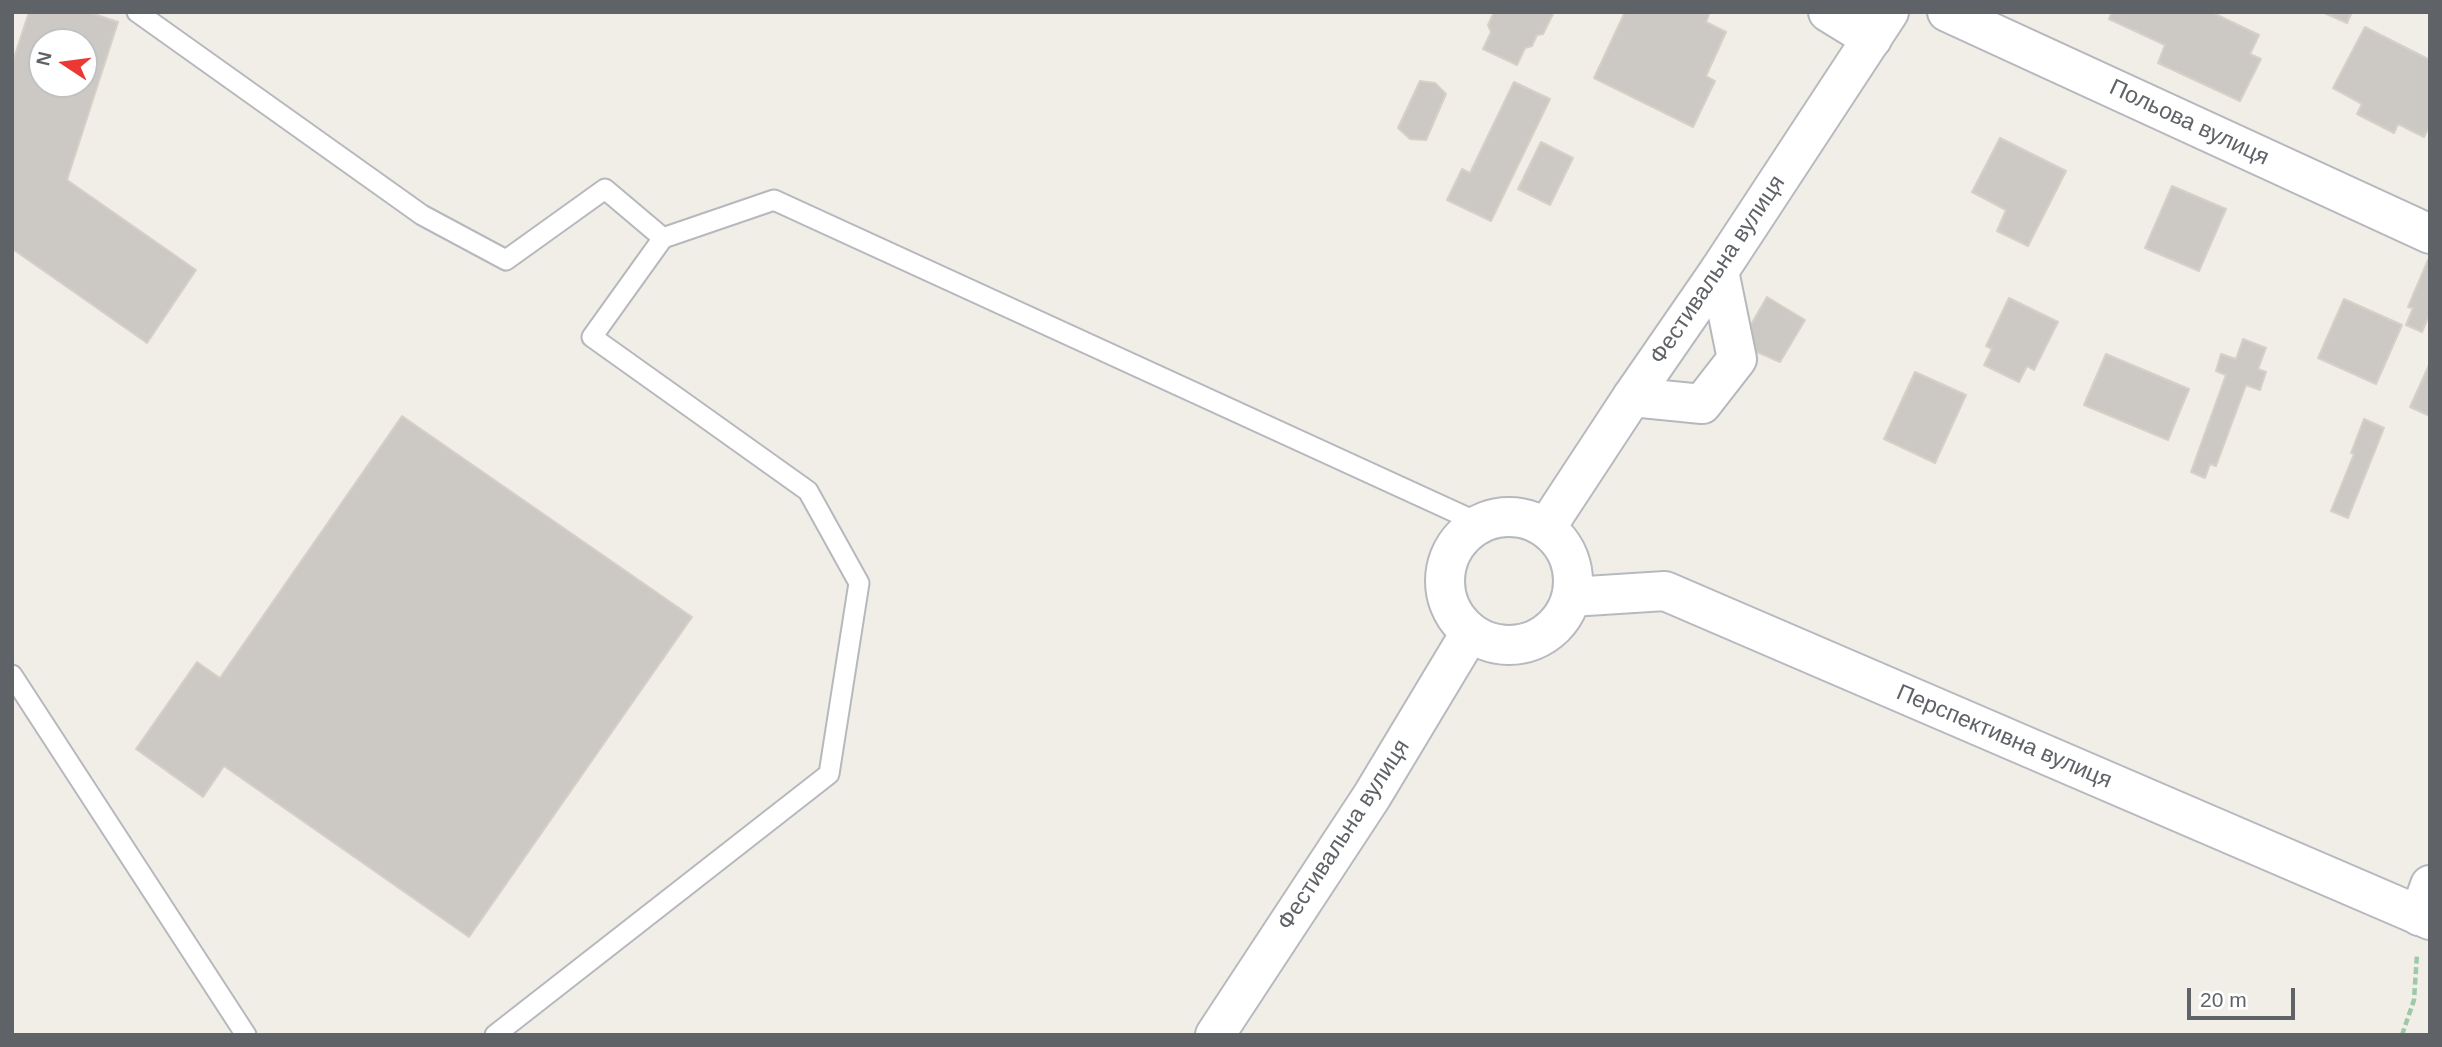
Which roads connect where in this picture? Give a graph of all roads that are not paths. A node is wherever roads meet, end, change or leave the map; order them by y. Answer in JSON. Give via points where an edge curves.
{"nodes":[{"id":1,"x":137,"y":12,"type":"edge"},
{"id":2,"x":1828,"y":12,"type":"edge"},
{"id":3,"x":1947,"y":12,"type":"edge"},
{"id":4,"x":1881,"y":25,"type":"edge"},
{"id":5,"x":2430,"y":234,"type":"edge"},
{"id":6,"x":663,"y":238,"type":"junction"},
{"id":7,"x":1719,"y":271,"type":"junction"},
{"id":8,"x":1632,"y":397,"type":"junction"},
{"id":9,"x":1479,"y":523,"type":"junction"},
{"id":10,"x":1546,"y":528,"type":"junction"},
{"id":11,"x":1571,"y":597,"type":"junction"},
{"id":12,"x":1471,"y":634,"type":"junction"},
{"id":13,"x":12,"y":675,"type":"edge"},
{"id":14,"x":2426,"y":907,"type":"edge"},
{"id":15,"x":246,"y":1035,"type":"edge"},
{"id":16,"x":495,"y":1035,"type":"edge"},
{"id":17,"x":1215,"y":1035,"type":"edge"}],
"edges":[{"from":1,"to":6,"type":"lane","via":[[422,215],[506,260],[605,189]]},
{"from":2,"to":4,"type":"street"},
{"from":3,"to":5,"type":"street","name":"Польова вулиця"},
{"from":4,"to":7,"type":"street","name":"Фестивальна вулиця"},
{"from":6,"to":9,"type":"lane","via":[[774,200]]},
{"from":6,"to":16,"type":"lane","via":[[592,337],[808,491],[859,583],[829,774]]},
{"from":7,"to":8,"type":"street","name":"Фестивальна вулиця"},
{"from":7,"to":8,"type":"street","via":[[1738,359],[1702,404]]},
{"from":8,"to":10,"type":"street","name":"Фестивальна вулиця"},
{"from":9,"to":10,"type":"street","via":[[1513,517]]},
{"from":9,"to":12,"type":"street","via":[[1461,536],[1449,555],[1444,576],[1446,598],[1455,618]]},
{"from":10,"to":11,"type":"street","via":[[1566,551],[1573,582]]},
{"from":11,"to":12,"type":"street","via":[[1564,614],[1539,639],[1504,646]]},
{"from":11,"to":14,"type":"street","name":"Перспективна вулиця","via":[[1665,591]]},
{"from":12,"to":17,"type":"street","name":"Фестивальна вулиця","via":[[1372,796]]},
{"from":13,"to":15,"type":"lane"}]}
